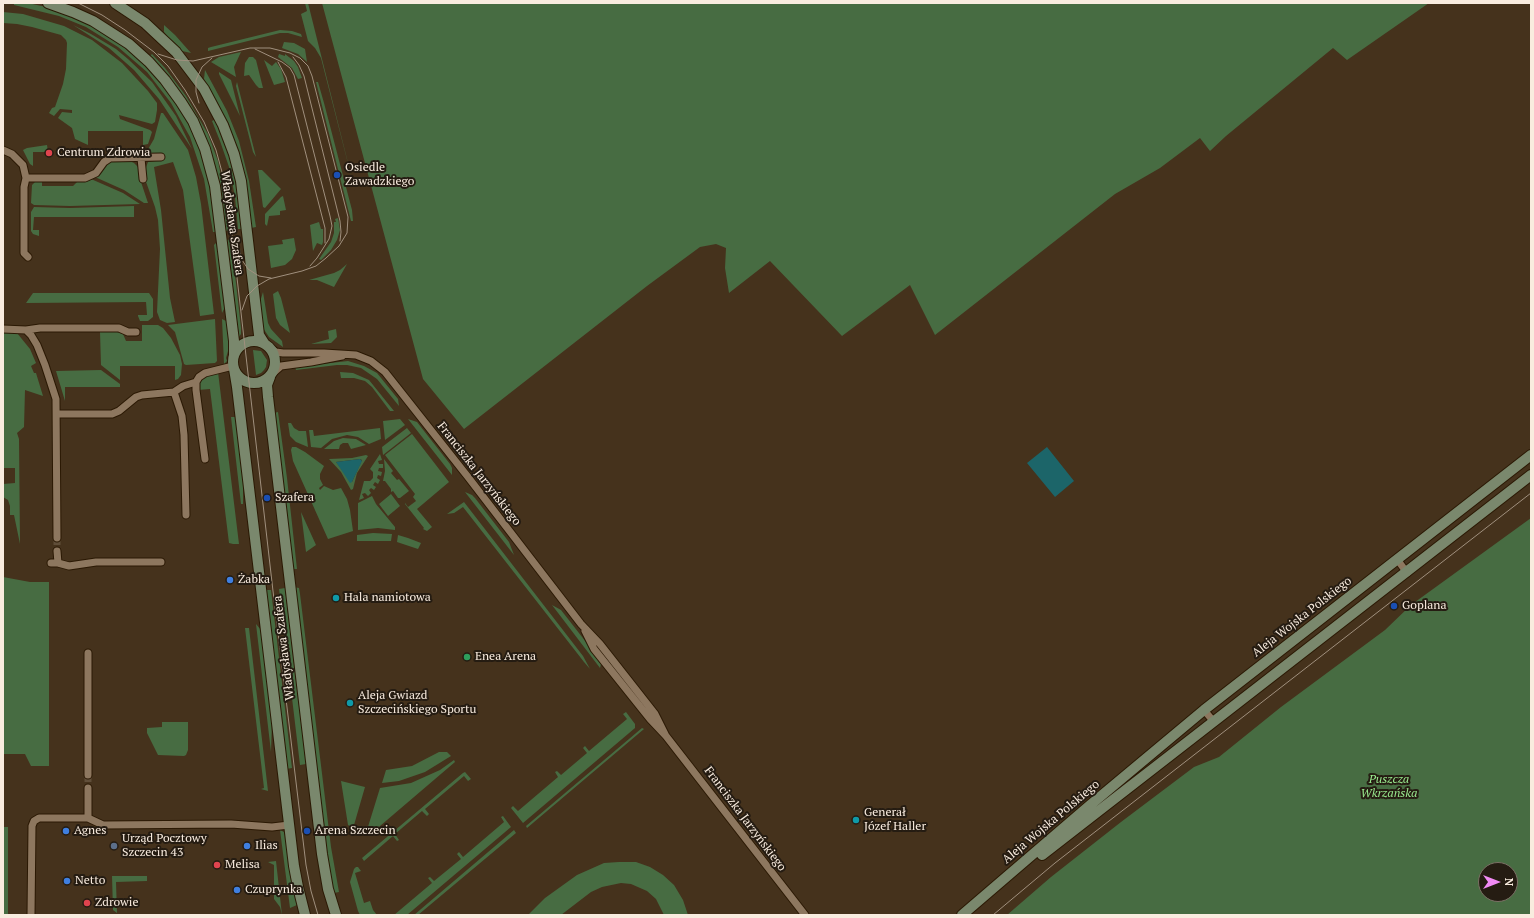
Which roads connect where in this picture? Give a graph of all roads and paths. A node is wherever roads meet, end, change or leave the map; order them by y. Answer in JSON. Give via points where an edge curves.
{"nodes":[{"id":1,"x":48,"y":3,"type":"edge"},
{"id":2,"x":115,"y":3,"type":"edge"},
{"id":3,"x":3,"y":150,"type":"edge"},
{"id":4,"x":141,"y":158,"type":"junction"},
{"id":5,"x":161,"y":158,"type":"dead end"},
{"id":6,"x":26,"y":178,"type":"junction"},
{"id":7,"x":143,"y":179,"type":"dead end"},
{"id":8,"x":28,"y":257,"type":"dead end"},
{"id":9,"x":3,"y":329,"type":"edge"},
{"id":10,"x":26,"y":330,"type":"junction"},
{"id":11,"x":136,"y":332,"type":"dead end"},
{"id":12,"x":267,"y":345,"type":"junction"},
{"id":13,"x":348,"y":354,"type":"junction"},
{"id":14,"x":234,"y":364,"type":"junction"},
{"id":15,"x":271,"y":375,"type":"junction"},
{"id":16,"x":196,"y":382,"type":"junction"},
{"id":17,"x":174,"y":392,"type":"junction"},
{"id":18,"x":57,"y":414,"type":"junction"},
{"id":19,"x":1531,"y":455,"type":"edge"},
{"id":20,"x":205,"y":459,"type":"dead end"},
{"id":21,"x":1531,"y":476,"type":"edge"},
{"id":22,"x":186,"y":515,"type":"dead end"},
{"id":23,"x":57,"y":538,"type":"tunnel mouth"},
{"id":24,"x":57,"y":551,"type":"tunnel mouth"},
{"id":25,"x":1397,"y":559,"type":"junction"},
{"id":26,"x":161,"y":562,"type":"dead end"},
{"id":27,"x":1407,"y":572,"type":"junction"},
{"id":28,"x":88,"y":653,"type":"dead end"},
{"id":29,"x":1204,"y":710,"type":"junction"},
{"id":30,"x":1214,"y":722,"type":"junction"},
{"id":31,"x":1157,"y":749,"type":"junction"},
{"id":32,"x":1165,"y":759,"type":"junction"},
{"id":33,"x":88,"y":776,"type":"tunnel mouth"},
{"id":34,"x":88,"y":788,"type":"tunnel mouth"},
{"id":35,"x":88,"y":818,"type":"junction"},
{"id":36,"x":289,"y":825,"type":"junction"},
{"id":37,"x":31,"y":915,"type":"edge"},
{"id":38,"x":305,"y":915,"type":"edge"},
{"id":39,"x":336,"y":915,"type":"edge"},
{"id":40,"x":805,"y":915,"type":"edge"},
{"id":41,"x":962,"y":915,"type":"edge"},
{"id":42,"x":972,"y":915,"type":"edge"}],
"edges":[{"from":1,"to":14,"type":"main road","name":"Władysława Szafera","via":[[93,21],[134,49],[166,80],[193,121],[205,149],[215,186],[233,335]]},
{"from":2,"to":12,"type":"main road","name":"Władysława Szafera","via":[[145,23],[176,52],[204,88],[223,125],[234,154],[240,181],[259,335]]},
{"from":3,"to":6,"type":"street","via":[[12,154],[23,165]]},
{"from":4,"to":5,"type":"street"},
{"from":4,"to":6,"type":"street","via":[[107,159],[96,173],[85,178]]},
{"from":4,"to":7,"type":"street"},
{"from":6,"to":8,"type":"street","via":[[24,253]]},
{"from":9,"to":10,"type":"street"},
{"from":10,"to":11,"type":"street","via":[[119,328]]},
{"from":10,"to":18,"type":"street","via":[[37,345],[46,365],[56,399]]},
{"from":12,"to":13,"type":"street","name":"Franciszka Jarzyńskiego","via":[[281,353]]},
{"from":12,"to":14,"type":"main road","via":[[255,341],[245,343],[237,349]]},
{"from":12,"to":15,"type":"main road","via":[[276,358],[276,366]]},
{"from":13,"to":15,"type":"street","name":"Franciszka Jarzyńskiego","via":[[281,366]]},
{"from":13,"to":40,"type":"street","name":"Franciszka Jarzyńskiego","via":[[371,361],[392,379],[580,624],[594,649],[666,736]]},
{"from":14,"to":15,"type":"main road","via":[[239,378],[249,383],[261,383]]},
{"from":14,"to":16,"type":"street","via":[[205,373]]},
{"from":14,"to":36,"type":"main road","name":"Władysława Szafera"},
{"from":15,"to":39,"type":"main road","name":"Władysława Szafera","via":[[267,384],[268,397],[322,854]]},
{"from":16,"to":17,"type":"street"},
{"from":16,"to":20,"type":"street"},
{"from":17,"to":18,"type":"street","via":[[142,394],[112,414]]},
{"from":17,"to":22,"type":"street","via":[[182,416],[184,435]]},
{"from":18,"to":23,"type":"street"},
{"from":19,"to":25,"type":"main road","name":"Aleja Wojska Polskiego"},
{"from":21,"to":27,"type":"main road","name":"Aleja Wojska Polskiego"},
{"from":24,"to":26,"type":"street","via":[[54,563],[69,566],[96,562]]},
{"from":25,"to":27,"type":"street"},
{"from":25,"to":29,"type":"main road","name":"Aleja Wojska Polskiego"},
{"from":27,"to":30,"type":"main road","name":"Aleja Wojska Polskiego"},
{"from":28,"to":33,"type":"street"},
{"from":29,"to":30,"type":"street"},
{"from":29,"to":31,"type":"main road","name":"Aleja Wojska Polskiego"},
{"from":30,"to":32,"type":"main road","name":"Aleja Wojska Polskiego"},
{"from":31,"to":32,"type":"street"},
{"from":31,"to":41,"type":"main road","name":"Aleja Wojska Polskiego"},
{"from":32,"to":42,"type":"main road","name":"Aleja Wojska Polskiego","via":[[1051,848]]},
{"from":34,"to":35,"type":"street"},
{"from":35,"to":36,"type":"street","via":[[103,825]]},
{"from":35,"to":37,"type":"street","via":[[43,817],[34,821]]},
{"from":36,"to":38,"type":"main road","name":"Władysława Szafera","via":[[295,876]]}]}
